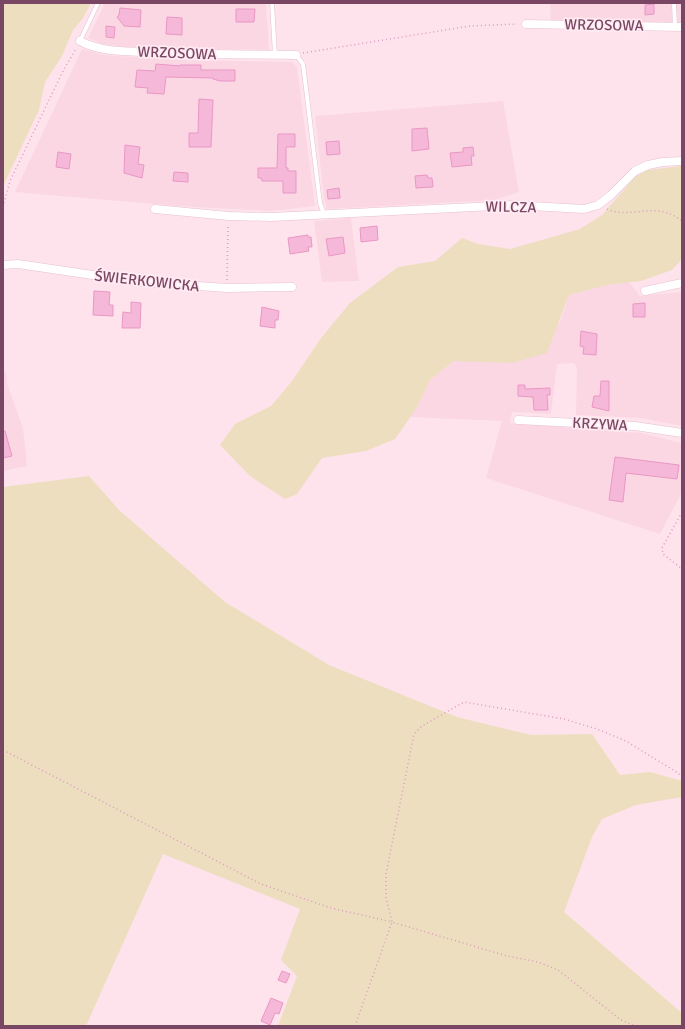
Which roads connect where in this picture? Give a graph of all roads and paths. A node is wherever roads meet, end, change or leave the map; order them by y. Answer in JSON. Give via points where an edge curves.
{"nodes":[{"id":1,"x":98,"y":3,"type":"edge"},
{"id":2,"x":272,"y":3,"type":"edge"},
{"id":3,"x":674,"y":3,"type":"edge"},
{"id":4,"x":526,"y":24,"type":"joint"},
{"id":5,"x":679,"y":27,"type":"edge"},
{"id":6,"x":80,"y":42,"type":"junction"},
{"id":7,"x":275,"y":54,"type":"junction"},
{"id":8,"x":296,"y":55,"type":"junction"},
{"id":9,"x":682,"y":161,"type":"edge"},
{"id":10,"x":598,"y":205,"type":"junction"},
{"id":11,"x":3,"y":207,"type":"edge"},
{"id":12,"x":155,"y":209,"type":"dead end"},
{"id":13,"x":324,"y":214,"type":"junction"},
{"id":14,"x":228,"y":216,"type":"junction"},
{"id":15,"x":682,"y":221,"type":"edge"},
{"id":16,"x":3,"y":265,"type":"edge"},
{"id":17,"x":682,"y":283,"type":"edge"},
{"id":18,"x":292,"y":287,"type":"dead end"},
{"id":19,"x":227,"y":288,"type":"junction"},
{"id":20,"x":645,"y":290,"type":"dead end"},
{"id":21,"x":518,"y":420,"type":"dead end"},
{"id":22,"x":682,"y":433,"type":"edge"},
{"id":23,"x":682,"y":512,"type":"edge"},
{"id":24,"x":682,"y":569,"type":"edge"},
{"id":25,"x":3,"y":750,"type":"edge"},
{"id":26,"x":682,"y":777,"type":"edge"},
{"id":27,"x":392,"y":922,"type":"junction"},
{"id":28,"x":355,"y":1026,"type":"edge"},
{"id":29,"x":635,"y":1026,"type":"edge"}],
"edges":[{"from":1,"to":6,"type":"lane"},
{"from":2,"to":7,"type":"lane"},
{"from":3,"to":5,"type":"lane"},
{"from":4,"to":5,"type":"street","name":"WRZOSOWA"},
{"from":4,"to":8,"type":"path","via":[[470,26]]},
{"from":6,"to":7,"type":"street","name":"WRZOSOWA","via":[[100,49],[130,51]]},
{"from":6,"to":11,"type":"path","via":[[64,69],[10,181]]},
{"from":7,"to":8,"type":"street","name":"WRZOSOWA"},
{"from":8,"to":13,"type":"lane","via":[[303,64],[320,203]]},
{"from":9,"to":10,"type":"street","name":"WILCZA","via":[[648,165],[635,171]]},
{"from":10,"to":13,"type":"street","name":"WILCZA","via":[[584,209],[513,205]]},
{"from":10,"to":15,"type":"path","via":[[612,212],[660,212]]},
{"from":12,"to":14,"type":"street","name":"WILCZA"},
{"from":13,"to":14,"type":"street","name":"WILCZA"},
{"from":14,"to":19,"type":"path"},
{"from":16,"to":19,"type":"street","name":"ŚWIERKOWICKA","via":[[39,267],[140,282]]},
{"from":17,"to":20,"type":"street"},
{"from":18,"to":19,"type":"street","name":"ŚWIERKOWICKA"},
{"from":21,"to":22,"type":"street","name":"KRZYWA","via":[[635,426]]},
{"from":23,"to":24,"type":"path","via":[[662,548],[663,554]]},
{"from":25,"to":27,"type":"path","via":[[261,884],[331,908]]},
{"from":26,"to":27,"type":"path","via":[[626,741],[597,729],[564,719],[464,702],[422,726],[414,734],[386,874],[386,897]]},
{"from":27,"to":28,"type":"path"},
{"from":27,"to":29,"type":"path","via":[[558,970],[621,1020]]}]}
